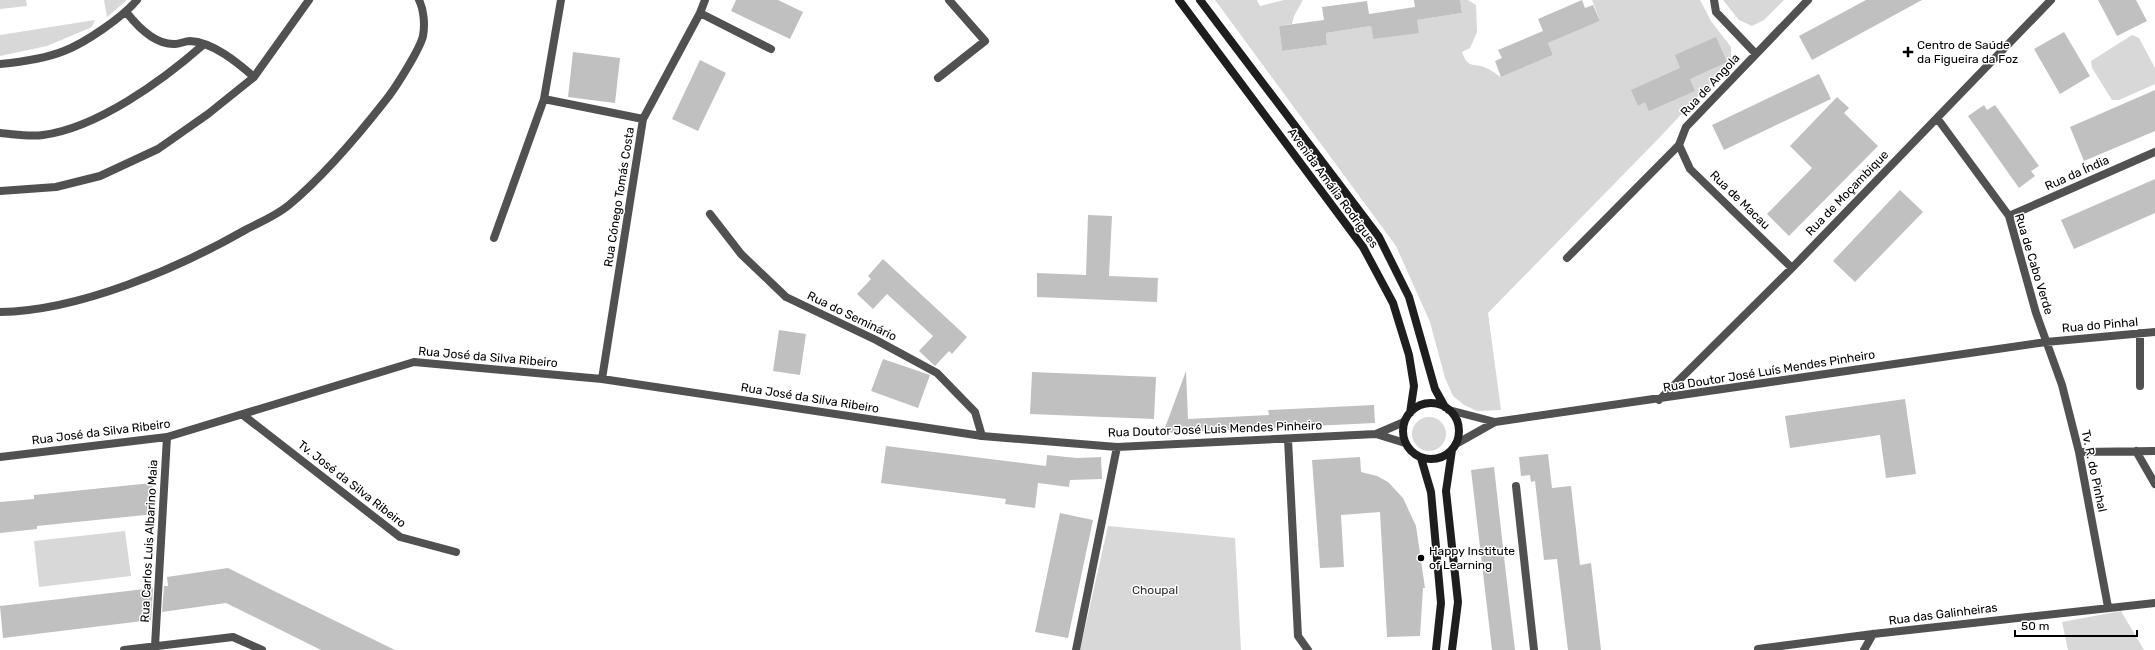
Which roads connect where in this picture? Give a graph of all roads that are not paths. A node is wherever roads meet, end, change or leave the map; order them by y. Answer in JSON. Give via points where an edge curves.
{"nodes":[{"id":1,"x":137,"y":0,"type":"edge"},
{"id":2,"x":309,"y":0,"type":"edge"},
{"id":3,"x":419,"y":0,"type":"edge"},
{"id":4,"x":561,"y":0,"type":"edge"},
{"id":5,"x":705,"y":0,"type":"edge"},
{"id":6,"x":949,"y":0,"type":"edge"},
{"id":7,"x":1179,"y":0,"type":"edge"},
{"id":8,"x":1200,"y":0,"type":"edge"},
{"id":9,"x":1714,"y":0,"type":"edge"},
{"id":10,"x":1808,"y":0,"type":"edge"},
{"id":11,"x":2051,"y":0,"type":"edge"},
{"id":12,"x":127,"y":13,"type":"junction"},
{"id":13,"x":700,"y":13,"type":"junction"},
{"id":14,"x":203,"y":45,"type":"junction"},
{"id":15,"x":771,"y":49,"type":"dead end"},
{"id":16,"x":1756,"y":54,"type":"junction"},
{"id":17,"x":0,"y":64,"type":"edge"},
{"id":18,"x":254,"y":77,"type":"junction"},
{"id":19,"x":938,"y":78,"type":"dead end"},
{"id":20,"x":544,"y":99,"type":"junction"},
{"id":21,"x":1937,"y":118,"type":"junction"},
{"id":22,"x":643,"y":119,"type":"junction"},
{"id":23,"x":0,"y":133,"type":"edge"},
{"id":24,"x":1678,"y":145,"type":"junction"},
{"id":25,"x":2155,"y":152,"type":"edge"},
{"id":26,"x":0,"y":191,"type":"edge"},
{"id":27,"x":710,"y":214,"type":"dead end"},
{"id":28,"x":2009,"y":216,"type":"junction"},
{"id":29,"x":494,"y":238,"type":"dead end"},
{"id":30,"x":1567,"y":258,"type":"dead end"},
{"id":31,"x":1792,"y":268,"type":"junction"},
{"id":32,"x":0,"y":312,"type":"edge"},
{"id":33,"x":2155,"y":332,"type":"edge"},
{"id":34,"x":2140,"y":333,"type":"junction"},
{"id":35,"x":2046,"y":342,"type":"junction"},
{"id":36,"x":602,"y":379,"type":"junction"},
{"id":37,"x":2140,"y":386,"type":"dead end"},
{"id":38,"x":1659,"y":400,"type":"junction"},
{"id":39,"x":1444,"y":407,"type":"junction"},
{"id":40,"x":1410,"y":413,"type":"junction"},
{"id":41,"x":242,"y":415,"type":"junction"},
{"id":42,"x":1404,"y":422,"type":"junction"},
{"id":43,"x":1495,"y":422,"type":"junction"},
{"id":44,"x":1376,"y":434,"type":"junction"},
{"id":45,"x":982,"y":436,"type":"junction"},
{"id":46,"x":167,"y":437,"type":"junction"},
{"id":47,"x":1288,"y":439,"type":"junction"},
{"id":48,"x":1405,"y":443,"type":"junction"},
{"id":49,"x":1118,"y":447,"type":"junction"},
{"id":50,"x":1454,"y":447,"type":"junction"},
{"id":51,"x":2155,"y":451,"type":"edge"},
{"id":52,"x":2079,"y":452,"type":"junction"},
{"id":53,"x":2136,"y":452,"type":"junction"},
{"id":54,"x":0,"y":457,"type":"edge"},
{"id":55,"x":1421,"y":458,"type":"junction"},
{"id":56,"x":2155,"y":484,"type":"edge"},
{"id":57,"x":1516,"y":486,"type":"dead end"},
{"id":58,"x":456,"y":552,"type":"dead end"},
{"id":59,"x":2155,"y":603,"type":"edge"},
{"id":60,"x":2108,"y":607,"type":"junction"},
{"id":61,"x":1873,"y":634,"type":"junction"},
{"id":62,"x":154,"y":646,"type":"junction"},
{"id":63,"x":1758,"y":649,"type":"edge"},
{"id":64,"x":124,"y":650,"type":"edge"},
{"id":65,"x":262,"y":650,"type":"edge"},
{"id":66,"x":1076,"y":650,"type":"edge"},
{"id":67,"x":1308,"y":650,"type":"edge"},
{"id":68,"x":1436,"y":650,"type":"edge"},
{"id":69,"x":1452,"y":650,"type":"edge"},
{"id":70,"x":1534,"y":650,"type":"edge"},
{"id":71,"x":1864,"y":650,"type":"edge"}],
"edges":[{"from":1,"to":12,"type":"street"},
{"from":2,"to":18,"type":"street"},
{"from":3,"to":32,"type":"street","via":[[423,8],[423,36],[396,87],[327,170],[288,206],[208,251],[104,294],[24,312]]},
{"from":4,"to":20,"type":"street"},
{"from":5,"to":13,"type":"street"},
{"from":6,"to":19,"type":"street","via":[[985,41]]},
{"from":7,"to":40,"type":"main road","name":"Avenida Amália Rodrigues","via":[[1363,247],[1393,303],[1409,355],[1414,386]]},
{"from":8,"to":39,"type":"main road","name":"Avenida Amália Rodrigues","via":[[1379,237],[1409,297],[1435,389]]},
{"from":9,"to":16,"type":"street","via":[[1716,12]]},
{"from":10,"to":16,"type":"street","name":"Rua de Angola"},
{"from":11,"to":21,"type":"street","name":"Rua de Moçambique"},
{"from":12,"to":14,"type":"street","via":[[150,36],[164,43],[190,41]]},
{"from":12,"to":17,"type":"street","via":[[64,51],[24,62]]},
{"from":13,"to":15,"type":"street"},
{"from":13,"to":22,"type":"street"},
{"from":14,"to":18,"type":"street","via":[[234,59]]},
{"from":14,"to":23,"type":"street","via":[[170,74],[69,130],[41,136]]},
{"from":16,"to":24,"type":"street","name":"Rua de Angola","via":[[1686,127]]},
{"from":18,"to":26,"type":"street","via":[[158,149],[100,176],[56,187]]},
{"from":20,"to":22,"type":"street","name":"Rua Cónego Tomás Costa"},
{"from":20,"to":29,"type":"street"},
{"from":21,"to":28,"type":"street","name":"Rua de Cabo Verde"},
{"from":21,"to":31,"type":"street","name":"Rua de Moçambique"},
{"from":22,"to":36,"type":"street","name":"Rua Cónego Tomás Costa"},
{"from":24,"to":30,"type":"street","name":"Rua de Angola"},
{"from":24,"to":31,"type":"street","name":"Rua de Macau","via":[[1690,169]]},
{"from":25,"to":28,"type":"street","name":"Rua da Índia"},
{"from":27,"to":45,"type":"street","name":"Rua do Seminário","via":[[741,254],[786,297],[876,340],[937,373],[975,412]]},
{"from":28,"to":35,"type":"street","name":"Rua de Cabo Verde"},
{"from":31,"to":38,"type":"street","name":"Rua de Moçambique"},
{"from":33,"to":34,"type":"street","name":"Rua do Pinhal"},
{"from":34,"to":35,"type":"street","name":"Rua do Pinhal"},
{"from":34,"to":37,"type":"street"},
{"from":35,"to":38,"type":"street","name":"Rua Doutor José Luís Mendes Pinheiro"},
{"from":35,"to":52,"type":"street","name":"Tv. R. do Pinhal","via":[[2062,385]]},
{"from":36,"to":41,"type":"street","name":"Rua José da Silva Ribeiro","via":[[414,362]]},
{"from":36,"to":45,"type":"street","name":"Rua José da Silva Ribeiro"},
{"from":38,"to":43,"type":"street","name":"Rua Doutor José Luís Mendes Pinheiro"},
{"from":39,"to":40,"type":"main road","via":[[1423,404]]},
{"from":39,"to":43,"type":"street","name":"Rua Doutor José Luís Mendes Pinheiro"},
{"from":39,"to":50,"type":"main road","via":[[1458,426]]},
{"from":40,"to":42,"type":"main road"},
{"from":41,"to":46,"type":"street","name":"Rua José da Silva Ribeiro"},
{"from":41,"to":58,"type":"street","name":"Tv. José da Silva Ribeiro","via":[[400,538]]},
{"from":42,"to":44,"type":"street","name":"Rua Doutor José Luis Mendes Pinheiro"},
{"from":42,"to":48,"type":"main road"},
{"from":43,"to":50,"type":"street","name":"Rua Doutor José Luís Mendes Pinheiro"},
{"from":44,"to":47,"type":"street","name":"Rua Doutor José Luis Mendes Pinheiro"},
{"from":44,"to":48,"type":"street","name":"Rua Doutor José Luis Mendes Pinheiro"},
{"from":45,"to":49,"type":"street","name":"Rua Doutor José Luis Mendes Pinheiro"},
{"from":46,"to":54,"type":"street","name":"Rua José da Silva Ribeiro"},
{"from":46,"to":62,"type":"street","name":"Rua Carlos Luis Albarino Maia"},
{"from":47,"to":49,"type":"street","name":"Rua Doutor José Luis Mendes Pinheiro"},
{"from":47,"to":67,"type":"street","via":[[1298,636]]},
{"from":48,"to":55,"type":"main road"},
{"from":49,"to":66,"type":"street"},
{"from":50,"to":55,"type":"main road","via":[[1438,458]]},
{"from":50,"to":69,"type":"main road","via":[[1446,491],[1458,602]]},
{"from":51,"to":53,"type":"street"},
{"from":52,"to":53,"type":"street"},
{"from":52,"to":60,"type":"street","name":"Tv. R. do Pinhal"},
{"from":53,"to":56,"type":"street"},
{"from":55,"to":68,"type":"main road","via":[[1431,492],[1441,603]]},
{"from":57,"to":70,"type":"street"},
{"from":59,"to":60,"type":"street","name":"Rua das Galinheiras"},
{"from":60,"to":61,"type":"street","name":"Rua das Galinheiras"},
{"from":61,"to":63,"type":"street","name":"Rua das Galinheiras"},
{"from":61,"to":71,"type":"street"},
{"from":62,"to":64,"type":"street"},
{"from":62,"to":65,"type":"street","via":[[233,637]]}]}
